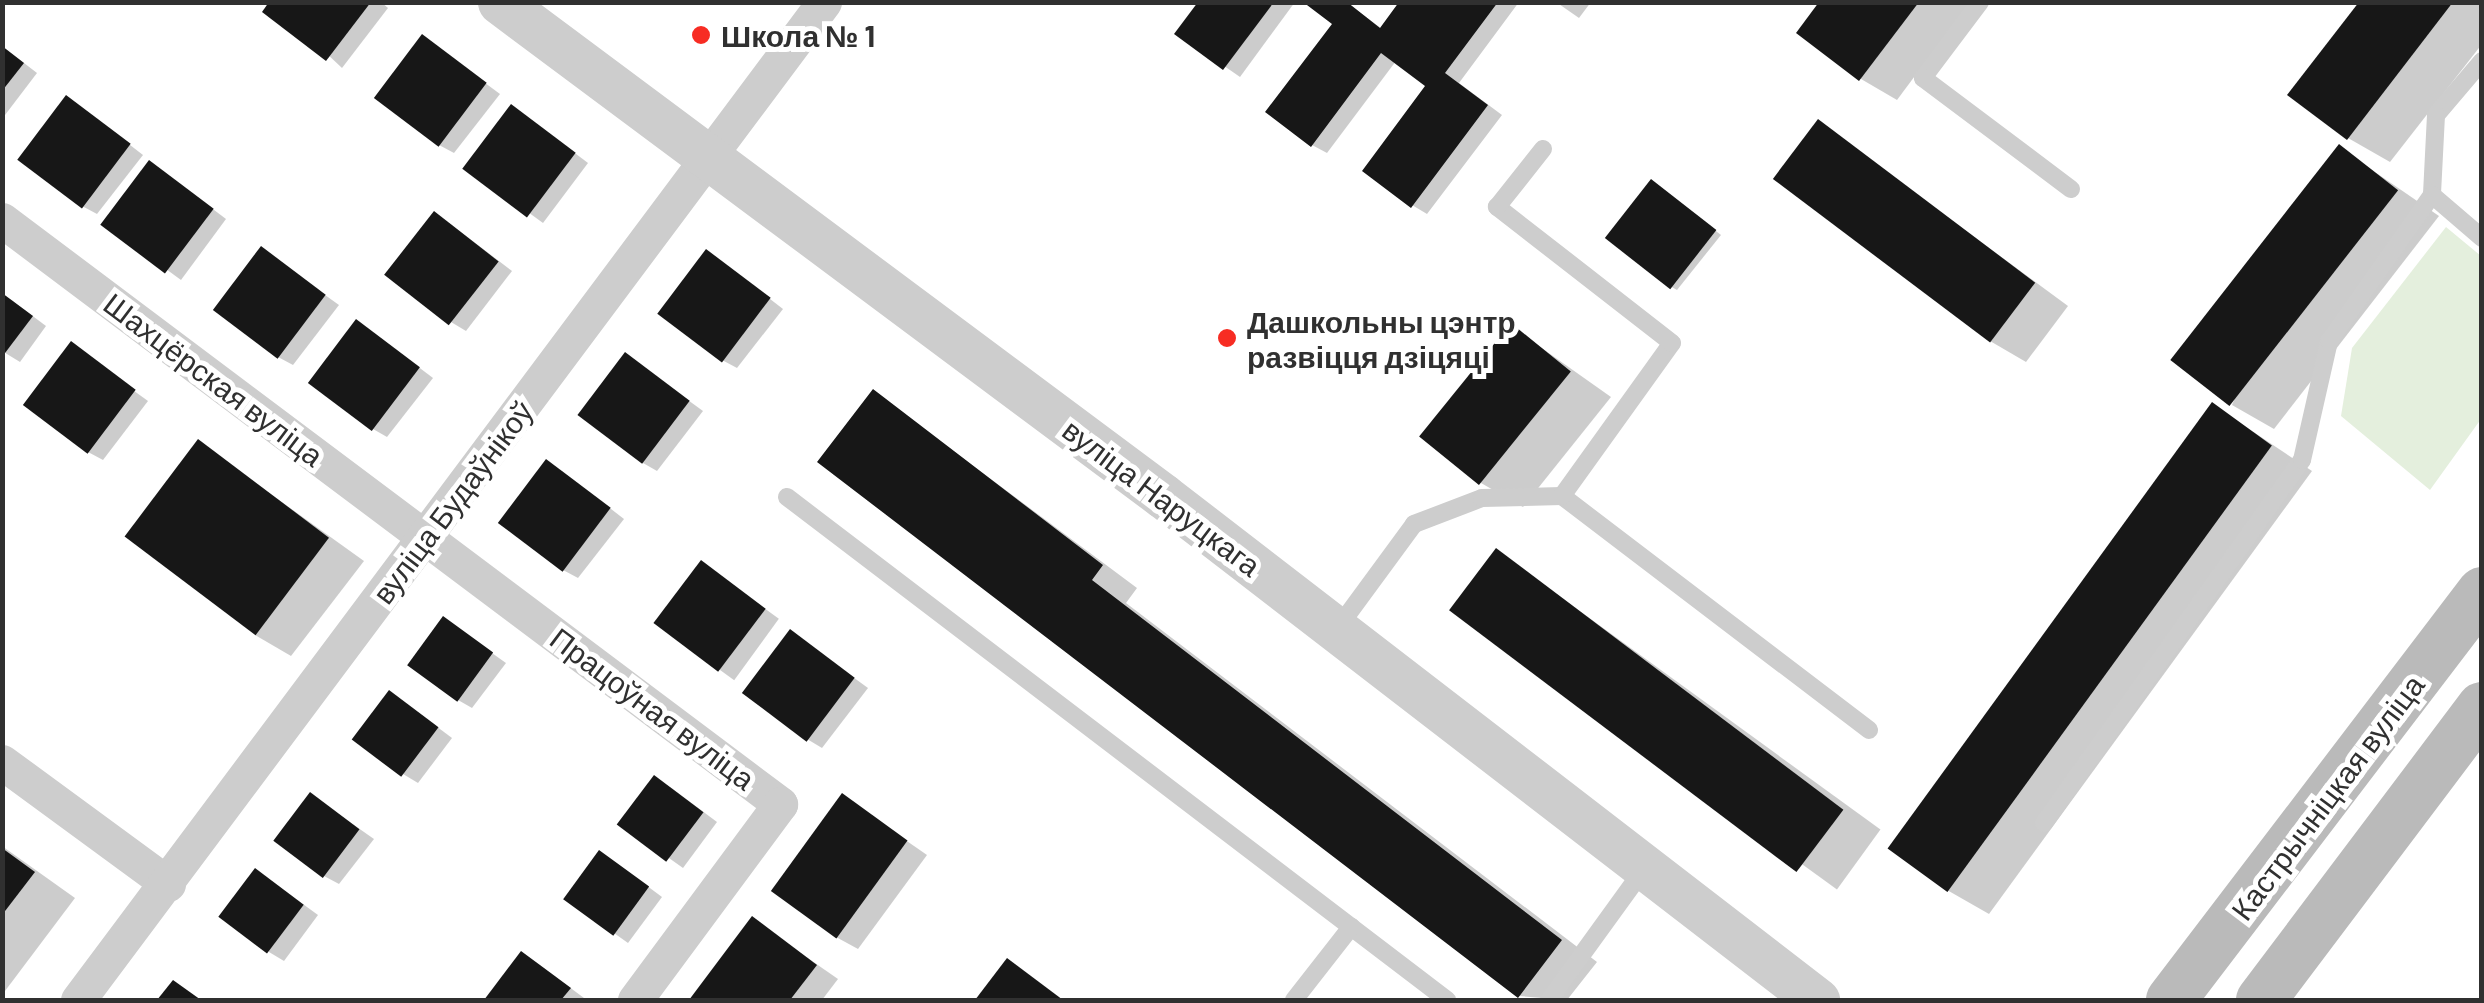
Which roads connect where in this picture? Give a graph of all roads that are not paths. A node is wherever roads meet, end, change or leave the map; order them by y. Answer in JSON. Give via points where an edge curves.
{"nodes":[{"id":1,"x":500,"y":2,"type":"edge"},
{"id":2,"x":824,"y":2,"type":"edge"},
{"id":3,"x":1980,"y":2,"type":"edge"},
{"id":4,"x":2482,"y":61,"type":"edge"},
{"id":5,"x":1544,"y":149,"type":"dead end"},
{"id":6,"x":708,"y":158,"type":"junction"},
{"id":7,"x":2071,"y":188,"type":"dead end"},
{"id":8,"x":2432,"y":195,"type":"junction"},
{"id":9,"x":2,"y":220,"type":"edge"},
{"id":10,"x":2482,"y":238,"type":"edge"},
{"id":11,"x":1562,"y":496,"type":"junction"},
{"id":12,"x":786,"y":497,"type":"dead end"},
{"id":13,"x":425,"y":538,"type":"junction"},
{"id":14,"x":2482,"y":592,"type":"edge"},
{"id":15,"x":1337,"y":630,"type":"junction"},
{"id":16,"x":2482,"y":707,"type":"edge"},
{"id":17,"x":1869,"y":730,"type":"dead end"},
{"id":18,"x":2,"y":762,"type":"edge"},
{"id":19,"x":2044,"y":823,"type":"dead end"},
{"id":20,"x":1643,"y":870,"type":"junction"},
{"id":21,"x":168,"y":884,"type":"junction"},
{"id":22,"x":1350,"y":927,"type":"junction"},
{"id":23,"x":78,"y":1000,"type":"edge"},
{"id":24,"x":635,"y":1000,"type":"edge"},
{"id":25,"x":1294,"y":1000,"type":"edge"},
{"id":26,"x":1447,"y":1000,"type":"edge"},
{"id":27,"x":1549,"y":1000,"type":"edge"},
{"id":28,"x":1817,"y":1000,"type":"edge"},
{"id":29,"x":2171,"y":1000,"type":"edge"},
{"id":30,"x":2261,"y":1000,"type":"edge"}],
"edges":[{"from":1,"to":6,"type":"street","name":"вуліца Наруцкага"},
{"from":2,"to":6,"type":"street","name":"вуліца Будаўнікоў"},
{"from":3,"to":7,"type":"lane","via":[[1923,78]]},
{"from":4,"to":8,"type":"lane","via":[[2436,115]]},
{"from":5,"to":11,"type":"lane","via":[[1497,207],[1672,343]]},
{"from":6,"to":13,"type":"street","name":"вуліца Будаўнікоў"},
{"from":6,"to":15,"type":"street","name":"вуліца Наруцкага"},
{"from":8,"to":10,"type":"lane"},
{"from":8,"to":19,"type":"lane","via":[[2329,341],[2302,460]]},
{"from":9,"to":13,"type":"street","name":"Шахцёрская вуліца"},
{"from":11,"to":15,"type":"lane","via":[[1482,498],[1414,524]]},
{"from":11,"to":17,"type":"lane"},
{"from":12,"to":22,"type":"lane"},
{"from":13,"to":21,"type":"street","name":"вуліца Будаўнікоў"},
{"from":13,"to":24,"type":"street","name":"Працоўная вуліца","via":[[780,804]]},
{"from":14,"to":29,"type":"main road","name":"Кастрычніцкая вуліца"},
{"from":15,"to":20,"type":"street","name":"вуліца Наруцкага"},
{"from":16,"to":30,"type":"main road"},
{"from":18,"to":21,"type":"street"},
{"from":20,"to":27,"type":"lane"},
{"from":20,"to":28,"type":"street","name":"вуліца Наруцкага"},
{"from":21,"to":23,"type":"street","name":"вуліца Будаўнікоў"},
{"from":22,"to":25,"type":"lane"},
{"from":22,"to":26,"type":"lane"}]}
